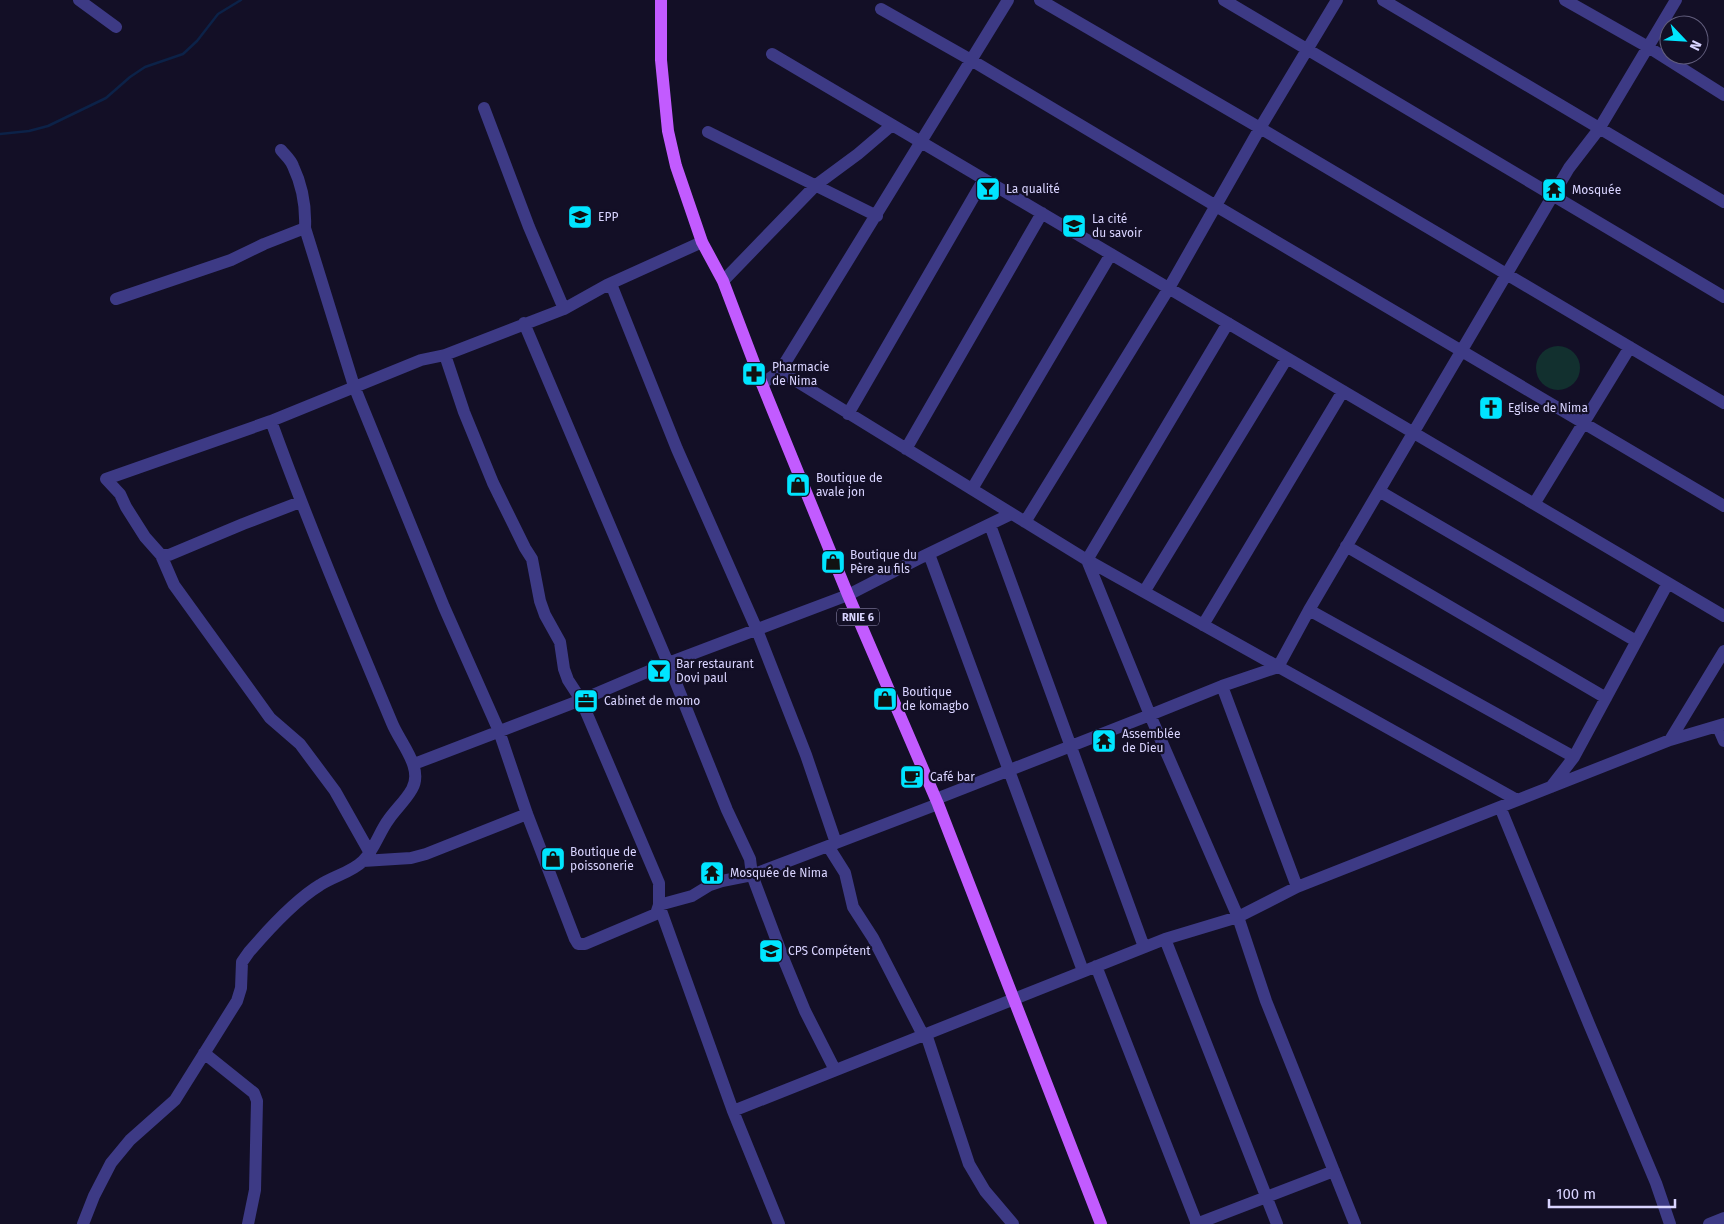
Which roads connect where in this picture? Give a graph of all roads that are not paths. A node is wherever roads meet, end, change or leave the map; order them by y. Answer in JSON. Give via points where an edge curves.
{"nodes":[{"id":1,"x":78,"y":0,"type":"edge"},
{"id":2,"x":661,"y":0,"type":"edge"},
{"id":3,"x":1008,"y":0,"type":"edge"},
{"id":4,"x":1040,"y":0,"type":"edge"},
{"id":5,"x":1224,"y":0,"type":"edge"},
{"id":6,"x":1337,"y":0,"type":"edge"},
{"id":7,"x":1383,"y":0,"type":"edge"},
{"id":8,"x":1565,"y":0,"type":"edge"},
{"id":9,"x":1676,"y":0,"type":"edge"},
{"id":10,"x":881,"y":10,"type":"dead end"},
{"id":11,"x":116,"y":27,"type":"dead end"},
{"id":12,"x":1648,"y":47,"type":"junction"},
{"id":13,"x":1306,"y":50,"type":"junction"},
{"id":14,"x":772,"y":54,"type":"dead end"},
{"id":15,"x":971,"y":60,"type":"junction"},
{"id":16,"x":1724,"y":95,"type":"edge"},
{"id":17,"x":484,"y":108,"type":"dead end"},
{"id":18,"x":892,"y":125,"type":"junction"},
{"id":19,"x":1260,"y":128,"type":"junction"},
{"id":20,"x":1599,"y":129,"type":"junction"},
{"id":21,"x":708,"y":132,"type":"dead end"},
{"id":22,"x":922,"y":142,"type":"junction"},
{"id":23,"x":281,"y":150,"type":"dead end"},
{"id":24,"x":984,"y":179,"type":"junction"},
{"id":25,"x":816,"y":185,"type":"junction"},
{"id":26,"x":1552,"y":196,"type":"junction"},
{"id":27,"x":1724,"y":202,"type":"edge"},
{"id":28,"x":1216,"y":206,"type":"junction"},
{"id":29,"x":1042,"y":213,"type":"junction"},
{"id":30,"x":877,"y":216,"type":"junction"},
{"id":31,"x":305,"y":228,"type":"junction"},
{"id":32,"x":702,"y":242,"type":"junction"},
{"id":33,"x":1111,"y":254,"type":"junction"},
{"id":34,"x":1506,"y":274,"type":"junction"},
{"id":35,"x":723,"y":281,"type":"junction"},
{"id":36,"x":607,"y":285,"type":"junction"},
{"id":37,"x":1169,"y":288,"type":"junction"},
{"id":38,"x":1724,"y":297,"type":"edge"},
{"id":39,"x":116,"y":299,"type":"dead end"},
{"id":40,"x":564,"y":309,"type":"junction"},
{"id":41,"x":524,"y":323,"type":"junction"},
{"id":42,"x":1228,"y":323,"type":"junction"},
{"id":43,"x":1630,"y":347,"type":"junction"},
{"id":44,"x":1461,"y":351,"type":"junction"},
{"id":45,"x":445,"y":355,"type":"junction"},
{"id":46,"x":1287,"y":358,"type":"junction"},
{"id":47,"x":780,"y":371,"type":"junction"},
{"id":48,"x":762,"y":384,"type":"junction"},
{"id":49,"x":354,"y":386,"type":"junction"},
{"id":50,"x":1343,"y":391,"type":"junction"},
{"id":51,"x":1724,"y":403,"type":"edge"},
{"id":52,"x":848,"y":414,"type":"junction"},
{"id":53,"x":271,"y":421,"type":"junction"},
{"id":54,"x":1584,"y":423,"type":"junction"},
{"id":55,"x":1413,"y":433,"type":"junction"},
{"id":56,"x":906,"y":449,"type":"junction"},
{"id":57,"x":972,"y":489,"type":"junction"},
{"id":58,"x":1379,"y":491,"type":"junction"},
{"id":59,"x":300,"y":502,"type":"junction"},
{"id":60,"x":1534,"y":504,"type":"junction"},
{"id":61,"x":1724,"y":506,"type":"edge"},
{"id":62,"x":1012,"y":514,"type":"junction"},
{"id":63,"x":1025,"y":522,"type":"junction"},
{"id":64,"x":990,"y":525,"type":"junction"},
{"id":65,"x":1346,"y":546,"type":"junction"},
{"id":66,"x":928,"y":554,"type":"junction"},
{"id":67,"x":161,"y":555,"type":"junction"},
{"id":68,"x":1087,"y":560,"type":"junction"},
{"id":69,"x":1668,"y":583,"type":"junction"},
{"id":70,"x":1144,"y":592,"type":"junction"},
{"id":71,"x":848,"y":595,"type":"junction"},
{"id":72,"x":1309,"y":610,"type":"junction"},
{"id":73,"x":1724,"y":616,"type":"edge"},
{"id":74,"x":1203,"y":625,"type":"junction"},
{"id":75,"x":757,"y":630,"type":"junction"},
{"id":76,"x":1636,"y":641,"type":"junction"},
{"id":77,"x":1724,"y":651,"type":"edge"},
{"id":78,"x":668,"y":663,"type":"junction"},
{"id":79,"x":1278,"y":667,"type":"junction"},
{"id":80,"x":1222,"y":686,"type":"junction"},
{"id":81,"x":1606,"y":698,"type":"junction"},
{"id":82,"x":581,"y":700,"type":"junction"},
{"id":83,"x":1150,"y":716,"type":"junction"},
{"id":84,"x":1721,"y":726,"type":"edge"},
{"id":85,"x":498,"y":731,"type":"junction"},
{"id":86,"x":1670,"y":740,"type":"junction"},
{"id":87,"x":1724,"y":741,"type":"edge"},
{"id":88,"x":1070,"y":745,"type":"junction"},
{"id":89,"x":1574,"y":757,"type":"junction"},
{"id":90,"x":414,"y":764,"type":"junction"},
{"id":91,"x":1008,"y":770,"type":"junction"},
{"id":92,"x":1551,"y":787,"type":"junction"},
{"id":93,"x":1517,"y":800,"type":"junction"},
{"id":94,"x":937,"y":802,"type":"junction"},
{"id":95,"x":1500,"y":807,"type":"junction"},
{"id":96,"x":527,"y":814,"type":"junction"},
{"id":97,"x":832,"y":844,"type":"junction"},
{"id":98,"x":366,"y":857,"type":"junction"},
{"id":99,"x":750,"y":859,"type":"junction"},
{"id":100,"x":767,"y":870,"type":"junction"},
{"id":101,"x":752,"y":876,"type":"junction"},
{"id":102,"x":1297,"y":887,"type":"junction"},
{"id":103,"x":659,"y":905,"type":"junction"},
{"id":104,"x":1238,"y":917,"type":"junction"},
{"id":105,"x":1165,"y":939,"type":"junction"},
{"id":106,"x":1144,"y":947,"type":"junction"},
{"id":107,"x":1096,"y":966,"type":"junction"},
{"id":108,"x":1083,"y":972,"type":"junction"},
{"id":109,"x":1014,"y":998,"type":"junction"},
{"id":110,"x":924,"y":1035,"type":"junction"},
{"id":111,"x":204,"y":1053,"type":"junction"},
{"id":112,"x":835,"y":1070,"type":"junction"},
{"id":113,"x":733,"y":1111,"type":"junction"},
{"id":114,"x":1334,"y":1171,"type":"junction"},
{"id":115,"x":1267,"y":1197,"type":"junction"},
{"id":116,"x":1724,"y":1218,"type":"edge"},
{"id":117,"x":83,"y":1224,"type":"edge"},
{"id":118,"x":248,"y":1224,"type":"edge"},
{"id":119,"x":779,"y":1224,"type":"edge"},
{"id":120,"x":1014,"y":1224,"type":"edge"},
{"id":121,"x":1101,"y":1224,"type":"edge"},
{"id":122,"x":1197,"y":1224,"type":"edge"},
{"id":123,"x":1278,"y":1224,"type":"edge"},
{"id":124,"x":1355,"y":1224,"type":"edge"},
{"id":125,"x":1670,"y":1224,"type":"edge"},
{"id":126,"x":1709,"y":1224,"type":"edge"}],
"edges":[{"from":1,"to":11,"type":"street"},
{"from":2,"to":32,"type":"main road","number":"RNIE 6","via":[[661,60],[668,131],[676,166]]},
{"from":3,"to":15,"type":"street"},
{"from":4,"to":19,"type":"street"},
{"from":5,"to":13,"type":"street"},
{"from":6,"to":13,"type":"street"},
{"from":7,"to":20,"type":"street"},
{"from":8,"to":12,"type":"street"},
{"from":9,"to":12,"type":"street"},
{"from":10,"to":15,"type":"street"},
{"from":12,"to":16,"type":"street"},
{"from":12,"to":20,"type":"street"},
{"from":13,"to":19,"type":"street"},
{"from":13,"to":26,"type":"street"},
{"from":14,"to":18,"type":"street"},
{"from":15,"to":22,"type":"street"},
{"from":15,"to":28,"type":"street"},
{"from":17,"to":40,"type":"street"},
{"from":18,"to":22,"type":"street"},
{"from":18,"to":25,"type":"street"},
{"from":19,"to":28,"type":"street"},
{"from":19,"to":34,"type":"street"},
{"from":20,"to":26,"type":"street"},
{"from":20,"to":27,"type":"street"},
{"from":21,"to":25,"type":"street"},
{"from":22,"to":24,"type":"street"},
{"from":22,"to":30,"type":"street"},
{"from":23,"to":31,"type":"street","via":[[293,164],[300,186],[306,209]]},
{"from":24,"to":29,"type":"street"},
{"from":24,"to":52,"type":"street"},
{"from":25,"to":30,"type":"street"},
{"from":25,"to":35,"type":"street"},
{"from":26,"to":34,"type":"street"},
{"from":26,"to":38,"type":"street"},
{"from":28,"to":37,"type":"street"},
{"from":28,"to":44,"type":"street"},
{"from":29,"to":33,"type":"street"},
{"from":29,"to":56,"type":"street"},
{"from":30,"to":47,"type":"street"},
{"from":31,"to":39,"type":"street","via":[[231,260]]},
{"from":31,"to":49,"type":"street"},
{"from":32,"to":35,"type":"main road","number":"RNIE 6"},
{"from":32,"to":36,"type":"street"},
{"from":33,"to":37,"type":"street"},
{"from":33,"to":57,"type":"street"},
{"from":34,"to":43,"type":"street"},
{"from":34,"to":44,"type":"street"},
{"from":35,"to":48,"type":"main road","number":"RNIE 6"},
{"from":36,"to":40,"type":"street"},
{"from":36,"to":75,"type":"street","via":[[614,289],[677,449]]},
{"from":37,"to":42,"type":"street"},
{"from":37,"to":63,"type":"street"},
{"from":40,"to":41,"type":"street"},
{"from":41,"to":45,"type":"street"},
{"from":41,"to":78,"type":"street"},
{"from":42,"to":46,"type":"street"},
{"from":42,"to":68,"type":"street"},
{"from":43,"to":51,"type":"street"},
{"from":43,"to":54,"type":"street"},
{"from":44,"to":54,"type":"street"},
{"from":44,"to":55,"type":"street"},
{"from":45,"to":49,"type":"street","via":[[421,360]]},
{"from":45,"to":82,"type":"street","via":[[493,483],[532,559],[540,601],[560,642],[568,680]]},
{"from":46,"to":50,"type":"street"},
{"from":46,"to":70,"type":"street"},
{"from":47,"to":48,"type":"street"},
{"from":47,"to":52,"type":"street"},
{"from":48,"to":71,"type":"main road","number":"RNIE 6"},
{"from":49,"to":53,"type":"street"},
{"from":49,"to":85,"type":"street"},
{"from":50,"to":55,"type":"street"},
{"from":50,"to":74,"type":"street"},
{"from":52,"to":56,"type":"street"},
{"from":53,"to":59,"type":"street"},
{"from":53,"to":67,"type":"street","via":[[106,480],[120,494],[145,536]]},
{"from":54,"to":60,"type":"street"},
{"from":54,"to":61,"type":"street"},
{"from":55,"to":58,"type":"street"},
{"from":55,"to":60,"type":"street"},
{"from":56,"to":57,"type":"street"},
{"from":57,"to":62,"type":"street"},
{"from":58,"to":65,"type":"street"},
{"from":58,"to":76,"type":"street"},
{"from":59,"to":67,"type":"street","via":[[169,555]]},
{"from":59,"to":90,"type":"street","via":[[393,727]]},
{"from":60,"to":69,"type":"street"},
{"from":62,"to":63,"type":"street"},
{"from":62,"to":64,"type":"street"},
{"from":63,"to":68,"type":"street"},
{"from":64,"to":66,"type":"street"},
{"from":64,"to":88,"type":"street"},
{"from":65,"to":72,"type":"street"},
{"from":65,"to":81,"type":"street"},
{"from":66,"to":71,"type":"street"},
{"from":66,"to":91,"type":"street"},
{"from":67,"to":98,"type":"street","via":[[174,585],[270,718],[300,744],[336,791]]},
{"from":68,"to":70,"type":"street"},
{"from":68,"to":83,"type":"street"},
{"from":69,"to":73,"type":"street"},
{"from":69,"to":76,"type":"street"},
{"from":70,"to":74,"type":"street"},
{"from":71,"to":75,"type":"street"},
{"from":71,"to":94,"type":"main road","number":"RNIE 6"},
{"from":72,"to":79,"type":"street"},
{"from":72,"to":89,"type":"street"},
{"from":74,"to":79,"type":"street"},
{"from":75,"to":78,"type":"street"},
{"from":75,"to":97,"type":"street","via":[[806,755]]},
{"from":76,"to":81,"type":"street"},
{"from":77,"to":86,"type":"street"},
{"from":78,"to":82,"type":"street"},
{"from":78,"to":99,"type":"street"},
{"from":79,"to":80,"type":"street"},
{"from":79,"to":93,"type":"street"},
{"from":80,"to":83,"type":"street"},
{"from":80,"to":102,"type":"street"},
{"from":81,"to":89,"type":"street"},
{"from":82,"to":85,"type":"street"},
{"from":82,"to":103,"type":"street","via":[[659,883]]},
{"from":83,"to":88,"type":"street"},
{"from":83,"to":104,"type":"street"},
{"from":84,"to":86,"type":"street"},
{"from":84,"to":87,"type":"street"},
{"from":85,"to":90,"type":"street"},
{"from":85,"to":96,"type":"street"},
{"from":86,"to":92,"type":"street"},
{"from":88,"to":91,"type":"street"},
{"from":88,"to":106,"type":"street"},
{"from":89,"to":92,"type":"street"},
{"from":90,"to":98,"type":"street","via":[[413,788],[389,818]]},
{"from":91,"to":94,"type":"street"},
{"from":91,"to":108,"type":"street"},
{"from":92,"to":93,"type":"street"},
{"from":93,"to":95,"type":"street"},
{"from":94,"to":97,"type":"street"},
{"from":94,"to":109,"type":"main road","number":"RNIE 6"},
{"from":95,"to":102,"type":"street"},
{"from":95,"to":125,"type":"street","via":[[1656,1183]]},
{"from":96,"to":98,"type":"street","via":[[426,854],[411,858]]},
{"from":96,"to":103,"type":"street","via":[[578,944],[585,944],[656,914]]},
{"from":97,"to":100,"type":"street"},
{"from":97,"to":110,"type":"street","via":[[845,873],[854,907]]},
{"from":98,"to":111,"type":"street","via":[[309,893],[248,952],[242,962],[237,1001]]},
{"from":99,"to":100,"type":"street"},
{"from":99,"to":101,"type":"street"},
{"from":100,"to":101,"type":"street"},
{"from":101,"to":103,"type":"street","via":[[722,880],[692,896]]},
{"from":101,"to":112,"type":"street","via":[[784,960]]},
{"from":102,"to":104,"type":"street"},
{"from":103,"to":113,"type":"street"},
{"from":104,"to":105,"type":"street"},
{"from":104,"to":114,"type":"street","via":[[1266,1001]]},
{"from":105,"to":106,"type":"street"},
{"from":105,"to":115,"type":"street"},
{"from":106,"to":107,"type":"street"},
{"from":107,"to":108,"type":"street"},
{"from":107,"to":122,"type":"street"},
{"from":108,"to":109,"type":"street"},
{"from":109,"to":110,"type":"street"},
{"from":109,"to":121,"type":"main road","number":"RNIE 6"},
{"from":110,"to":112,"type":"street"},
{"from":110,"to":120,"type":"street","via":[[969,1164],[984,1191]]},
{"from":111,"to":117,"type":"street","via":[[175,1100],[130,1140],[111,1163]]},
{"from":111,"to":118,"type":"street","via":[[254,1093],[257,1101],[255,1190]]},
{"from":112,"to":113,"type":"street"},
{"from":113,"to":119,"type":"street"},
{"from":114,"to":115,"type":"street"},
{"from":114,"to":124,"type":"street"},
{"from":115,"to":122,"type":"street"},
{"from":115,"to":123,"type":"street"},
{"from":116,"to":126,"type":"street"}]}
